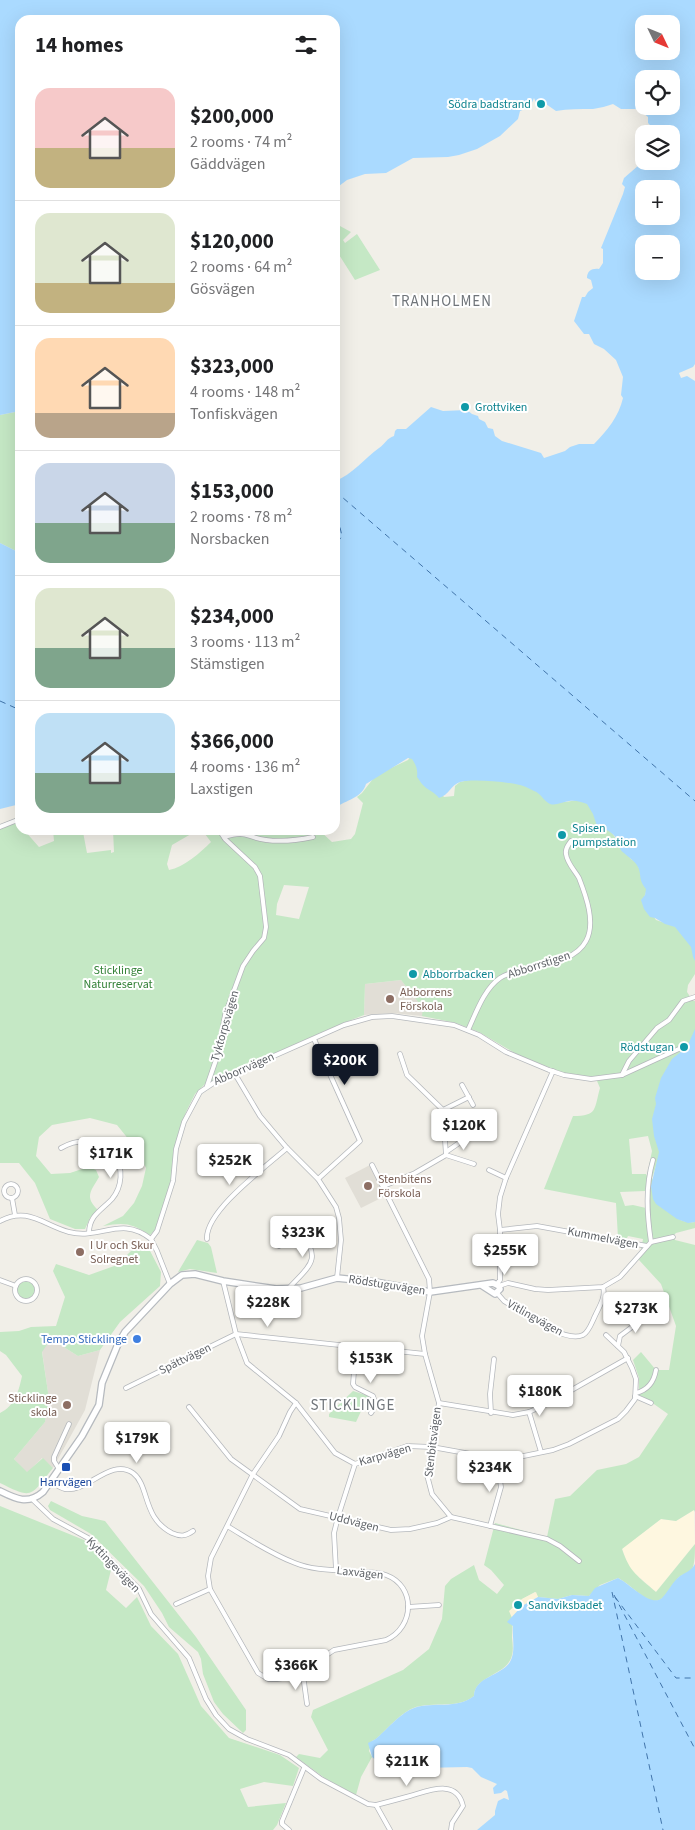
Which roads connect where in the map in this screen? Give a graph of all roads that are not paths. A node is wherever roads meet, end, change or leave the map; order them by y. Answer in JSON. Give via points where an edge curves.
{"nodes":[{"id":1,"x":15,"y":821,"type":"edge"},
{"id":2,"x":0,"y":827,"type":"edge"},
{"id":3,"x":230,"y":835,"type":"edge"},
{"id":4,"x":248,"y":835,"type":"edge"},
{"id":5,"x":224,"y":837,"type":"joint"},
{"id":6,"x":313,"y":837,"type":"dead end"},
{"id":7,"x":572,"y":841,"type":"dead end"},
{"id":8,"x":695,"y":997,"type":"edge"},
{"id":9,"x":468,"y":1030,"type":"junction"},
{"id":10,"x":314,"y":1038,"type":"junction"},
{"id":11,"x":681,"y":1048,"type":"dead end"},
{"id":12,"x":400,"y":1054,"type":"dead end"},
{"id":13,"x":553,"y":1072,"type":"junction"},
{"id":14,"x":235,"y":1074,"type":"junction"},
{"id":15,"x":622,"y":1075,"type":"junction"},
{"id":16,"x":462,"y":1085,"type":"dead end"},
{"id":17,"x":207,"y":1086,"type":"junction"},
{"id":18,"x":469,"y":1097,"type":"junction"},
{"id":19,"x":473,"y":1105,"type":"dead end"},
{"id":20,"x":443,"y":1110,"type":"junction"},
{"id":21,"x":472,"y":1134,"type":"dead end"},
{"id":22,"x":61,"y":1148,"type":"dead end"},
{"id":23,"x":287,"y":1148,"type":"junction"},
{"id":24,"x":446,"y":1154,"type":"junction"},
{"id":25,"x":653,"y":1160,"type":"dead end"},
{"id":26,"x":474,"y":1164,"type":"dead end"},
{"id":27,"x":372,"y":1165,"type":"dead end"},
{"id":28,"x":489,"y":1170,"type":"dead end"},
{"id":29,"x":506,"y":1178,"type":"junction"},
{"id":30,"x":318,"y":1179,"type":"junction"},
{"id":31,"x":384,"y":1186,"type":"junction"},
{"id":32,"x":12,"y":1198,"type":"dead end"},
{"id":33,"x":15,"y":1215,"type":"junction"},
{"id":34,"x":0,"y":1221,"type":"edge"},
{"id":35,"x":500,"y":1230,"type":"junction"},
{"id":36,"x":89,"y":1232,"type":"junction"},
{"id":37,"x":673,"y":1236,"type":"dead end"},
{"id":38,"x":151,"y":1239,"type":"junction"},
{"id":39,"x":207,"y":1239,"type":"dead end"},
{"id":40,"x":652,"y":1242,"type":"junction"},
{"id":41,"x":279,"y":1246,"type":"dead end"},
{"id":42,"x":647,"y":1246,"type":"junction"},
{"id":43,"x":337,"y":1278,"type":"junction"},
{"id":44,"x":0,"y":1280,"type":"edge"},
{"id":45,"x":223,"y":1281,"type":"junction"},
{"id":46,"x":170,"y":1284,"type":"junction"},
{"id":47,"x":480,"y":1285,"type":"junction"},
{"id":48,"x":498,"y":1285,"type":"junction"},
{"id":49,"x":16,"y":1286,"type":"junction"},
{"id":50,"x":604,"y":1287,"type":"junction"},
{"id":51,"x":288,"y":1290,"type":"junction"},
{"id":52,"x":430,"y":1292,"type":"junction"},
{"id":53,"x":497,"y":1293,"type":"junction"},
{"id":54,"x":644,"y":1318,"type":"dead end"},
{"id":55,"x":236,"y":1334,"type":"junction"},
{"id":56,"x":606,"y":1335,"type":"dead end"},
{"id":57,"x":618,"y":1346,"type":"junction"},
{"id":58,"x":356,"y":1347,"type":"junction"},
{"id":59,"x":425,"y":1354,"type":"junction"},
{"id":60,"x":628,"y":1358,"type":"junction"},
{"id":61,"x":494,"y":1360,"type":"dead end"},
{"id":62,"x":656,"y":1370,"type":"dead end"},
{"id":63,"x":126,"y":1388,"type":"dead end"},
{"id":64,"x":636,"y":1394,"type":"junction"},
{"id":65,"x":652,"y":1403,"type":"dead end"},
{"id":66,"x":296,"y":1404,"type":"junction"},
{"id":67,"x":439,"y":1404,"type":"junction"},
{"id":68,"x":189,"y":1407,"type":"dead end"},
{"id":69,"x":529,"y":1412,"type":"junction"},
{"id":70,"x":371,"y":1413,"type":"dead end"},
{"id":71,"x":491,"y":1413,"type":"junction"},
{"id":72,"x":69,"y":1424,"type":"dead end"},
{"id":73,"x":432,"y":1447,"type":"junction"},
{"id":74,"x":541,"y":1452,"type":"junction"},
{"id":75,"x":493,"y":1458,"type":"junction"},
{"id":76,"x":355,"y":1464,"type":"junction"},
{"id":77,"x":60,"y":1470,"type":"junction"},
{"id":78,"x":253,"y":1474,"type":"junction"},
{"id":79,"x":51,"y":1481,"type":"junction"},
{"id":80,"x":0,"y":1491,"type":"edge"},
{"id":81,"x":32,"y":1499,"type":"junction"},
{"id":82,"x":338,"y":1517,"type":"junction"},
{"id":83,"x":451,"y":1517,"type":"junction"},
{"id":84,"x":227,"y":1526,"type":"junction"},
{"id":85,"x":490,"y":1526,"type":"junction"},
{"id":86,"x":193,"y":1531,"type":"dead end"},
{"id":87,"x":579,"y":1561,"type":"dead end"},
{"id":88,"x":336,"y":1570,"type":"junction"},
{"id":89,"x":210,"y":1589,"type":"junction"},
{"id":90,"x":176,"y":1604,"type":"dead end"},
{"id":91,"x":439,"y":1605,"type":"dead end"},
{"id":92,"x":408,"y":1607,"type":"junction"},
{"id":93,"x":303,"y":1675,"type":"junction"},
{"id":94,"x":307,"y":1704,"type":"dead end"},
{"id":95,"x":304,"y":1768,"type":"junction"},
{"id":96,"x":376,"y":1805,"type":"junction"},
{"id":97,"x":289,"y":1830,"type":"edge"},
{"id":98,"x":390,"y":1830,"type":"edge"},
{"id":99,"x":451,"y":1830,"type":"edge"}],
"edges":[{"from":1,"to":2,"type":"street"},
{"from":3,"to":5,"type":"street"},
{"from":4,"to":6,"type":"street","via":[[267,840]]},
{"from":5,"to":17,"type":"street","name":"Tyktorpsvägen","via":[[260,876],[266,927],[264,938],[252,951],[231,999]]},
{"from":7,"to":9,"type":"street","name":"Abborrstigen","via":[[566,855],[579,878],[590,922],[582,948],[568,957],[499,979],[486,994]]},
{"from":8,"to":15,"type":"street","via":[[684,1001],[669,1020],[657,1028],[629,1061]]},
{"from":9,"to":10,"type":"street","name":"Abborrvägen","via":[[436,1021],[372,1017]]},
{"from":9,"to":13,"type":"street","name":"Abborrvägen","via":[[506,1052]]},
{"from":10,"to":14,"type":"street","name":"Abborrvägen"},
{"from":10,"to":30,"type":"street","via":[[360,1140]]},
{"from":11,"to":15,"type":"street","name":"Abborrvägen"},
{"from":12,"to":20,"type":"street","via":[[407,1075]]},
{"from":13,"to":15,"type":"street","name":"Abborrvägen","via":[[591,1079]]},
{"from":13,"to":29,"type":"street"},
{"from":14,"to":17,"type":"street","name":"Abborrvägen"},
{"from":14,"to":23,"type":"street","via":[[260,1116]]},
{"from":16,"to":18,"type":"street"},
{"from":17,"to":38,"type":"street","name":"Abborrvägen","via":[[197,1096],[180,1134],[173,1181]]},
{"from":18,"to":19,"type":"street"},
{"from":18,"to":20,"type":"street"},
{"from":20,"to":24,"type":"street"},
{"from":21,"to":24,"type":"street"},
{"from":22,"to":36,"type":"street","via":[[76,1142],[98,1144],[111,1152],[120,1166],[117,1192],[93,1216]]},
{"from":23,"to":30,"type":"street"},
{"from":23,"to":39,"type":"street","via":[[221,1207],[210,1225]]},
{"from":24,"to":26,"type":"street"},
{"from":24,"to":31,"type":"street","via":[[415,1173]]},
{"from":25,"to":40,"type":"street","via":[[647,1189]]},
{"from":27,"to":31,"type":"street","name":"Stenbitsvägen"},
{"from":28,"to":29,"type":"street"},
{"from":29,"to":35,"type":"street","via":[[498,1214]]},
{"from":30,"to":43,"type":"street","via":[[336,1207],[339,1218],[341,1240]]},
{"from":31,"to":52,"type":"street","name":"Stenbitsvägen","via":[[429,1279]]},
{"from":32,"to":33,"type":"street"},
{"from":33,"to":34,"type":"street"},
{"from":33,"to":36,"type":"street","via":[[34,1217],[70,1232]]},
{"from":35,"to":42,"type":"street","name":"Kummelvägen","via":[[537,1226]]},
{"from":35,"to":48,"type":"street"},
{"from":36,"to":38,"type":"street","via":[[128,1228]]},
{"from":37,"to":40,"type":"street"},
{"from":38,"to":46,"type":"street"},
{"from":40,"to":42,"type":"street"},
{"from":41,"to":51,"type":"street","via":[[293,1232],[299,1231],[313,1253],[309,1266]]},
{"from":42,"to":50,"type":"street","via":[[620,1277]]},
{"from":43,"to":51,"type":"street","name":"Rödstuguvägen"},
{"from":43,"to":52,"type":"street","name":"Rödstuguvägen"},
{"from":44,"to":49,"type":"street"},
{"from":45,"to":46,"type":"street","name":"Rödstuguvägen","via":[[188,1274]]},
{"from":45,"to":51,"type":"street","name":"Rödstuguvägen"},
{"from":45,"to":55,"type":"street","name":"Karpvägen"},
{"from":46,"to":77,"type":"street","name":"Rödstuguvägen","via":[[131,1324],[118,1344],[102,1383],[99,1405]]},
{"from":47,"to":48,"type":"street","name":"Rödstuguvägen","via":[[493,1282]]},
{"from":47,"to":52,"type":"street","name":"Rödstuguvägen"},
{"from":47,"to":53,"type":"street"},
{"from":48,"to":50,"type":"street","name":"Rödstuguvägen","via":[[508,1283],[542,1290]]},
{"from":48,"to":53,"type":"street","via":[[500,1290]]},
{"from":49,"to":49,"type":"street","via":[[17,1296],[23,1300],[31,1299],[36,1293],[36,1286],[28,1279],[20,1280]]},
{"from":50,"to":53,"type":"street","name":"Vitlingvägen","via":[[604,1295],[587,1331],[574,1336],[559,1333]]},
{"from":52,"to":59,"type":"street","name":"Stenbitsvägen","via":[[422,1336]]},
{"from":54,"to":57,"type":"street","via":[[620,1336]]},
{"from":55,"to":58,"type":"street"},
{"from":55,"to":63,"type":"street","name":"Spättvägen"},
{"from":55,"to":66,"type":"street","name":"Karpvägen","via":[[247,1363]]},
{"from":56,"to":57,"type":"street"},
{"from":57,"to":60,"type":"street"},
{"from":58,"to":59,"type":"street"},
{"from":58,"to":70,"type":"street","via":[[353,1384],[373,1396],[376,1405]]},
{"from":59,"to":67,"type":"street","name":"Stenbitsvägen"},
{"from":60,"to":64,"type":"street","via":[[636,1379]]},
{"from":60,"to":69,"type":"street"},
{"from":61,"to":71,"type":"street"},
{"from":62,"to":64,"type":"street","name":"Karpvägen","via":[[652,1382]]},
{"from":64,"to":65,"type":"street"},
{"from":64,"to":74,"type":"street","name":"Karpvägen","via":[[618,1419],[569,1444]]},
{"from":66,"to":76,"type":"street","name":"Karpvägen","via":[[334,1452]]},
{"from":66,"to":78,"type":"street"},
{"from":67,"to":71,"type":"street"},
{"from":67,"to":73,"type":"street","name":"Stenbitsvägen"},
{"from":68,"to":78,"type":"street","name":"Uddvägen","via":[[231,1459]]},
{"from":69,"to":71,"type":"street","via":[[513,1415]]},
{"from":69,"to":74,"type":"street"},
{"from":72,"to":77,"type":"street","via":[[54,1457]]},
{"from":73,"to":75,"type":"street","name":"Karpvägen"},
{"from":73,"to":76,"type":"street","name":"Karpvägen","via":[[407,1446]]},
{"from":73,"to":83,"type":"street","name":"Stenbitsvägen","via":[[427,1475],[429,1488]]},
{"from":74,"to":75,"type":"street","name":"Karpvägen","via":[[509,1459]]},
{"from":75,"to":85,"type":"street","via":[[501,1486]]},
{"from":76,"to":82,"type":"street"},
{"from":77,"to":79,"type":"street","name":"Rödstuguvägen"},
{"from":78,"to":82,"type":"street","name":"Uddvägen","via":[[300,1509]]},
{"from":78,"to":84,"type":"street"},
{"from":79,"to":81,"type":"street","name":"Rödstuguvägen"},
{"from":79,"to":86,"type":"street","via":[[69,1489],[115,1469],[128,1470],[139,1480],[151,1513],[164,1528],[181,1536]]},
{"from":80,"to":81,"type":"street","via":[[17,1499]]},
{"from":81,"to":95,"type":"street","name":"Kyttingevägen","via":[[53,1519],[88,1538],[139,1589],[151,1614],[189,1658],[206,1699],[222,1722],[238,1735],[289,1755]]},
{"from":82,"to":83,"type":"street","name":"Uddvägen","via":[[395,1530],[428,1525]]},
{"from":82,"to":88,"type":"street","via":[[334,1534]]},
{"from":83,"to":85,"type":"street"},
{"from":84,"to":88,"type":"street","name":"Laxvägen","via":[[295,1563]]},
{"from":84,"to":89,"type":"street","via":[[212,1558],[208,1576]]},
{"from":85,"to":87,"type":"street","via":[[547,1539]]},
{"from":88,"to":92,"type":"street","name":"Laxvägen","via":[[380,1573],[393,1578],[405,1593]]},
{"from":89,"to":90,"type":"street"},
{"from":89,"to":93,"type":"street","via":[[258,1674],[268,1679]]},
{"from":91,"to":92,"type":"street"},
{"from":92,"to":93,"type":"street","via":[[406,1623],[392,1637],[334,1650]]},
{"from":93,"to":94,"type":"street"},
{"from":95,"to":96,"type":"street","name":"Kyttingevägen","via":[[368,1804]]},
{"from":95,"to":97,"type":"street","via":[[282,1821]]},
{"from":96,"to":98,"type":"street"},
{"from":96,"to":99,"type":"street","via":[[437,1788],[449,1789],[458,1795],[463,1806]]}]}
